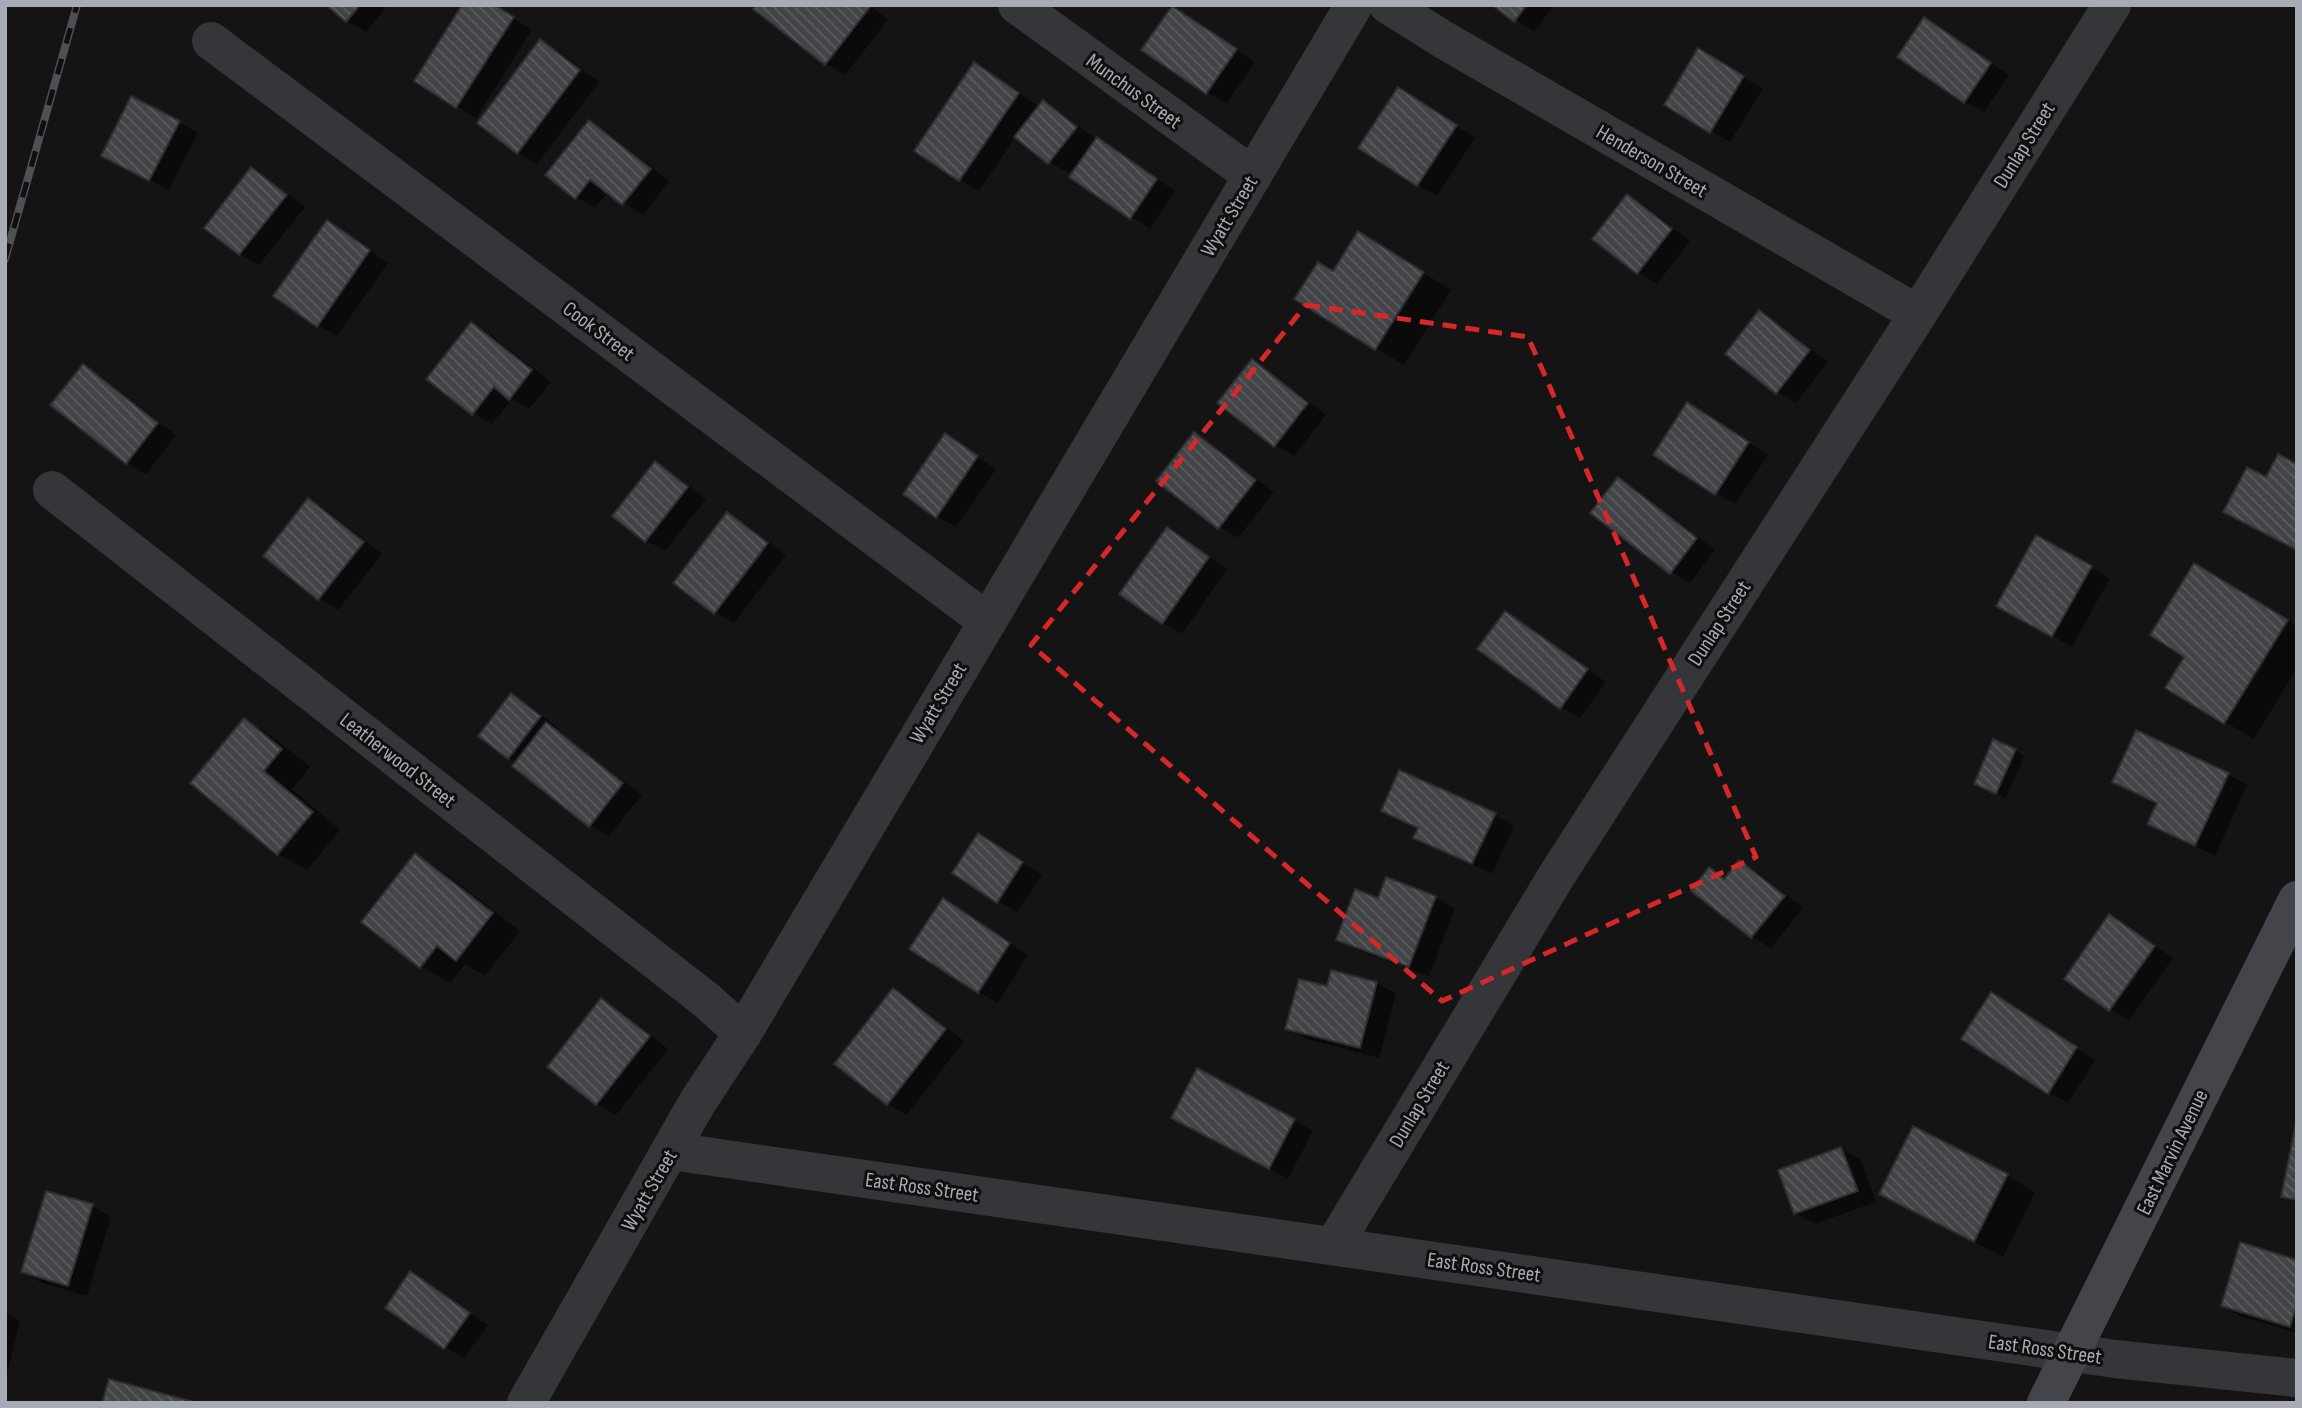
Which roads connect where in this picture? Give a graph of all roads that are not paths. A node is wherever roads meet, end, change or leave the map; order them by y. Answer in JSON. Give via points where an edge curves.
{"nodes":[{"id":1,"x":1017,"y":5,"type":"edge"},
{"id":2,"x":1354,"y":5,"type":"edge"},
{"id":3,"x":1388,"y":5,"type":"edge"},
{"id":4,"x":2112,"y":5,"type":"edge"},
{"id":5,"x":211,"y":41,"type":"dead end"},
{"id":6,"x":1253,"y":176,"type":"junction"},
{"id":7,"x":1918,"y":314,"type":"junction"},
{"id":8,"x":51,"y":490,"type":"dead end"},
{"id":9,"x":987,"y":621,"type":"junction"},
{"id":10,"x":2297,"y":901,"type":"edge"},
{"id":11,"x":743,"y":1033,"type":"junction"},
{"id":12,"x":671,"y":1151,"type":"junction"},
{"id":13,"x":1334,"y":1245,"type":"junction"},
{"id":14,"x":2072,"y":1353,"type":"junction"},
{"id":15,"x":2297,"y":1378,"type":"edge"},
{"id":16,"x":526,"y":1403,"type":"edge"},
{"id":17,"x":2046,"y":1403,"type":"edge"}],
"edges":[{"from":1,"to":6,"type":"street","name":"Munchus Street"},
{"from":2,"to":6,"type":"street","name":"Wyatt Street"},
{"from":3,"to":7,"type":"street","name":"Henderson Street"},
{"from":4,"to":7,"type":"street","name":"Dunlap Street"},
{"from":5,"to":9,"type":"street","name":"Cook Street"},
{"from":6,"to":9,"type":"street","name":"Wyatt Street"},
{"from":7,"to":13,"type":"street","name":"Dunlap Street","via":[[1557,875]]},
{"from":8,"to":11,"type":"street","name":"Leatherwood Street"},
{"from":9,"to":11,"type":"street","name":"Wyatt Street"},
{"from":10,"to":14,"type":"main road","name":"East Marvin Avenue"},
{"from":11,"to":12,"type":"street","name":"Wyatt Street"},
{"from":12,"to":13,"type":"street","name":"East Ross Street"},
{"from":12,"to":16,"type":"street","name":"Wyatt Street"},
{"from":13,"to":14,"type":"street","name":"East Ross Street"},
{"from":14,"to":15,"type":"street","name":"East Ross Street"},
{"from":14,"to":17,"type":"main road","name":"East Marvin Avenue"}]}
